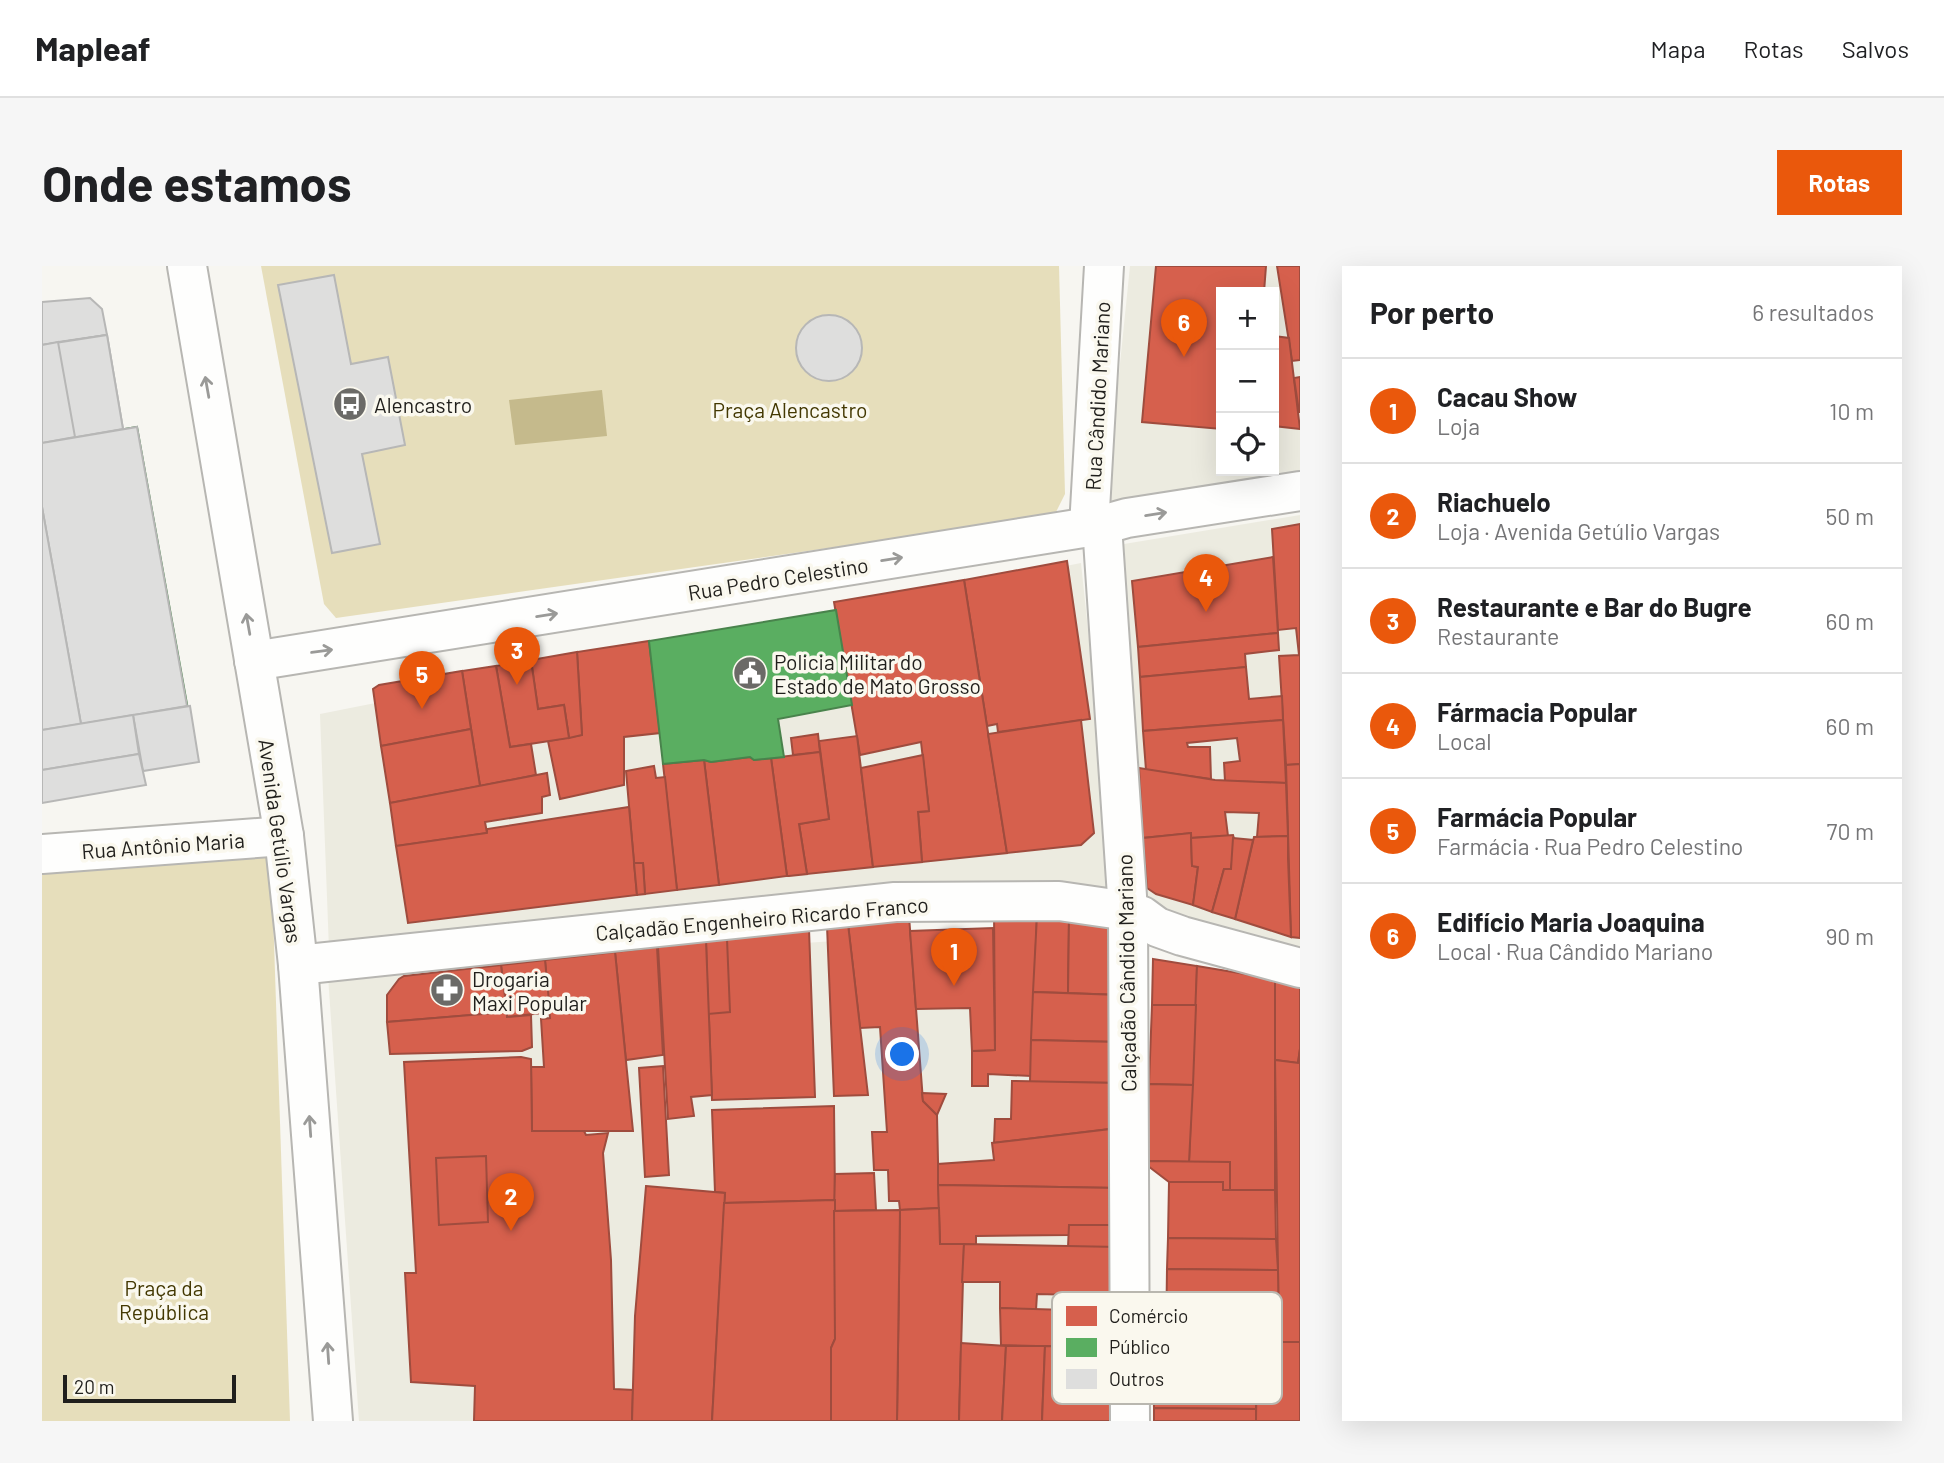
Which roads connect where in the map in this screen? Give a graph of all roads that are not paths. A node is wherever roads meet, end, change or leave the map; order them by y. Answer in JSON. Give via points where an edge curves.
{"nodes":[{"id":1,"x":187,"y":266,"type":"edge"},
{"id":2,"x":1104,"y":266,"type":"edge"},
{"id":3,"x":1300,"y":491,"type":"edge"},
{"id":4,"x":1096,"y":526,"type":"junction"},
{"id":5,"x":254,"y":661,"type":"junction"},
{"id":6,"x":284,"y":836,"type":"junction"},
{"id":7,"x":42,"y":855,"type":"edge"},
{"id":8,"x":1128,"y":911,"type":"junction"},
{"id":9,"x":298,"y":965,"type":"junction"},
{"id":10,"x":1300,"y":968,"type":"edge"},
{"id":11,"x":1129,"y":1292,"type":"edge"},
{"id":12,"x":333,"y":1421,"type":"edge"}],
"edges":[{"from":5,"to":1,"type":"street","name":"Avenida Getúlio Vargas","one_way":true},
{"from":2,"to":4,"type":"street","name":"Rua Cândido Mariano"},
{"from":4,"to":3,"type":"street","name":"Rua Pedro Celestino","one_way":true},
{"from":5,"to":4,"type":"street","name":"Rua Pedro Celestino","one_way":true},
{"from":4,"to":8,"type":"street","name":"Calçadão Cândido Mariano"},
{"from":5,"to":6,"type":"street","name":"Avenida Getúlio Vargas"},
{"from":6,"to":7,"type":"street","name":"Rua Antônio Maria"},
{"from":6,"to":9,"type":"street","name":"Avenida Getúlio Vargas"},
{"from":8,"to":9,"type":"street","name":"Calçadão Engenheiro Ricardo Franco","via":[[1059,901],[895,902]]},
{"from":8,"to":10,"type":"street","name":"Calçadão Engenheiro Ricardo Franco","via":[[1182,936]]},
{"from":8,"to":11,"type":"street","name":"Calçadão Cândido Mariano"},
{"from":12,"to":9,"type":"street","name":"Avenida Getúlio Vargas","one_way":true}]}
